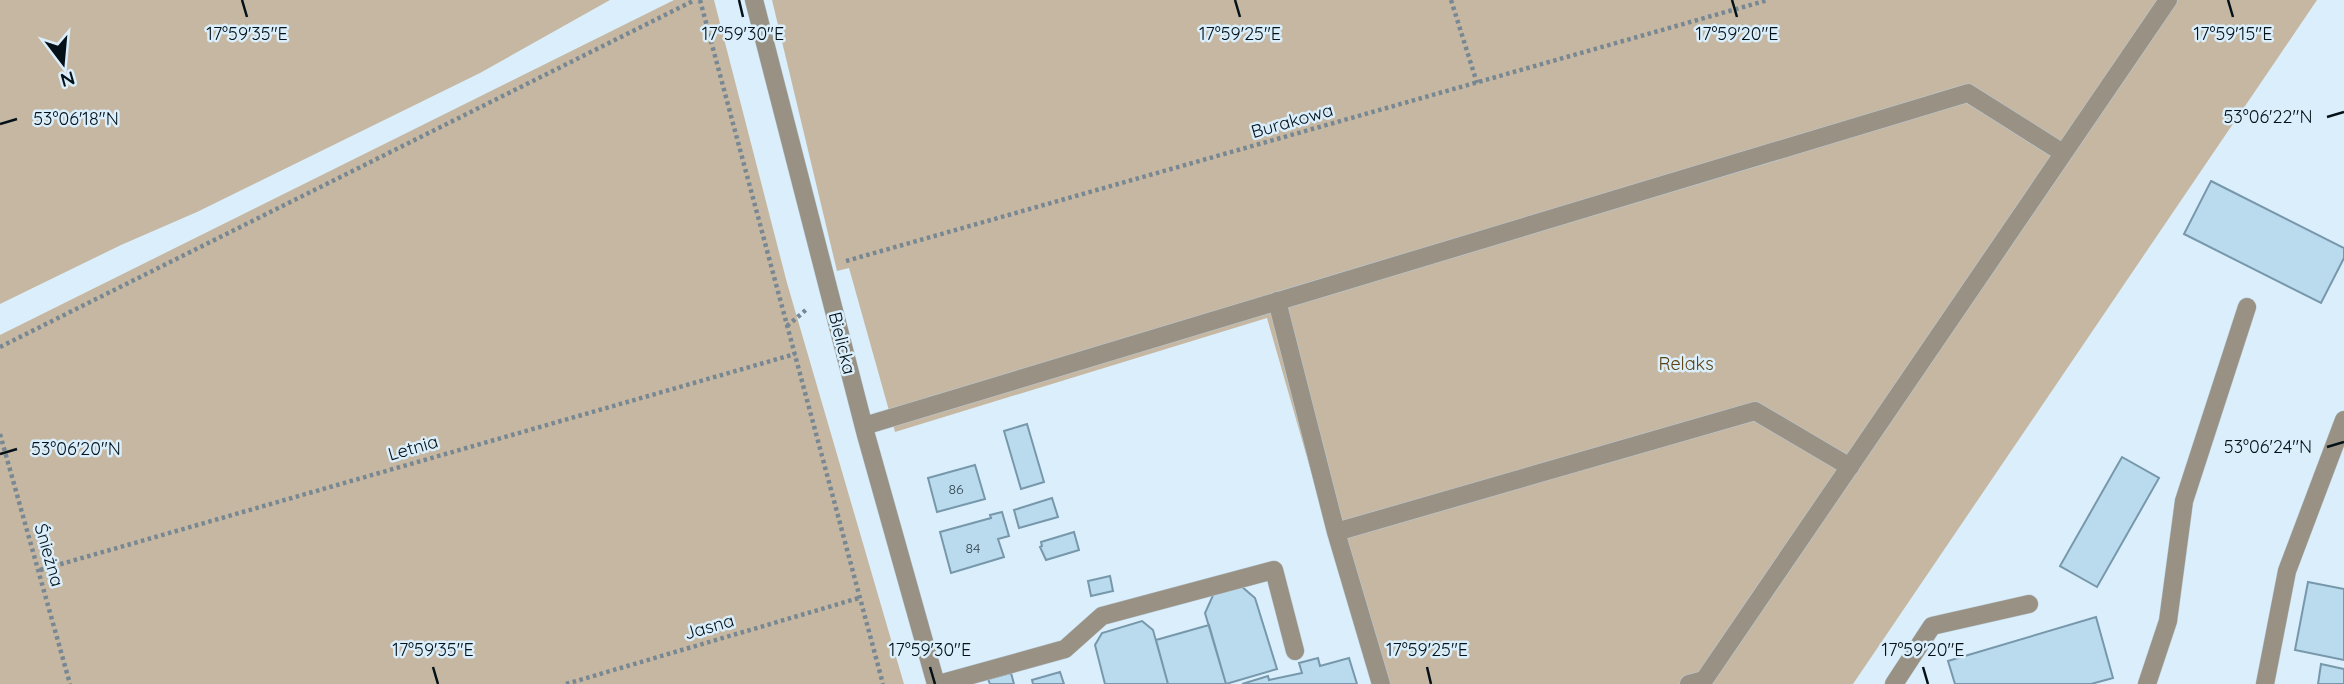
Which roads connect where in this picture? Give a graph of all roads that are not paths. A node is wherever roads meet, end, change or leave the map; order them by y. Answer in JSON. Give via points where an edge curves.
{"nodes":[{"id":1,"x":754,"y":0,"type":"edge"},
{"id":2,"x":2168,"y":0,"type":"edge"},
{"id":3,"x":2063,"y":153,"type":"junction"},
{"id":4,"x":1277,"y":302,"type":"junction"},
{"id":5,"x":2247,"y":307,"type":"dead end"},
{"id":6,"x":2344,"y":421,"type":"edge"},
{"id":7,"x":864,"y":426,"type":"junction"},
{"id":8,"x":1850,"y":467,"type":"junction"},
{"id":9,"x":1336,"y":532,"type":"junction"},
{"id":10,"x":2029,"y":604,"type":"dead end"},
{"id":11,"x":1295,"y":651,"type":"dead end"},
{"id":12,"x":938,"y":684,"type":"edge"},
{"id":13,"x":1381,"y":684,"type":"edge"},
{"id":14,"x":1689,"y":684,"type":"edge"},
{"id":15,"x":1894,"y":684,"type":"edge"},
{"id":16,"x":2147,"y":684,"type":"edge"},
{"id":17,"x":2265,"y":684,"type":"edge"}],
"edges":[{"from":1,"to":7,"type":"street","name":"Bielicka"},
{"from":2,"to":3,"type":"street"},
{"from":3,"to":4,"type":"street","via":[[1968,93]]},
{"from":3,"to":8,"type":"street"},
{"from":4,"to":7,"type":"street"},
{"from":4,"to":9,"type":"street"},
{"from":5,"to":16,"type":"street","via":[[2184,501],[2168,621]]},
{"from":6,"to":17,"type":"street","via":[[2287,571]]},
{"from":7,"to":12,"type":"street","name":"Bielicka"},
{"from":8,"to":9,"type":"street","via":[[1755,411]]},
{"from":8,"to":14,"type":"street","via":[[1704,680]]},
{"from":9,"to":13,"type":"street"},
{"from":10,"to":15,"type":"street","via":[[1932,626]]},
{"from":11,"to":12,"type":"street","via":[[1274,570],[1102,617],[1065,649]]}]}
